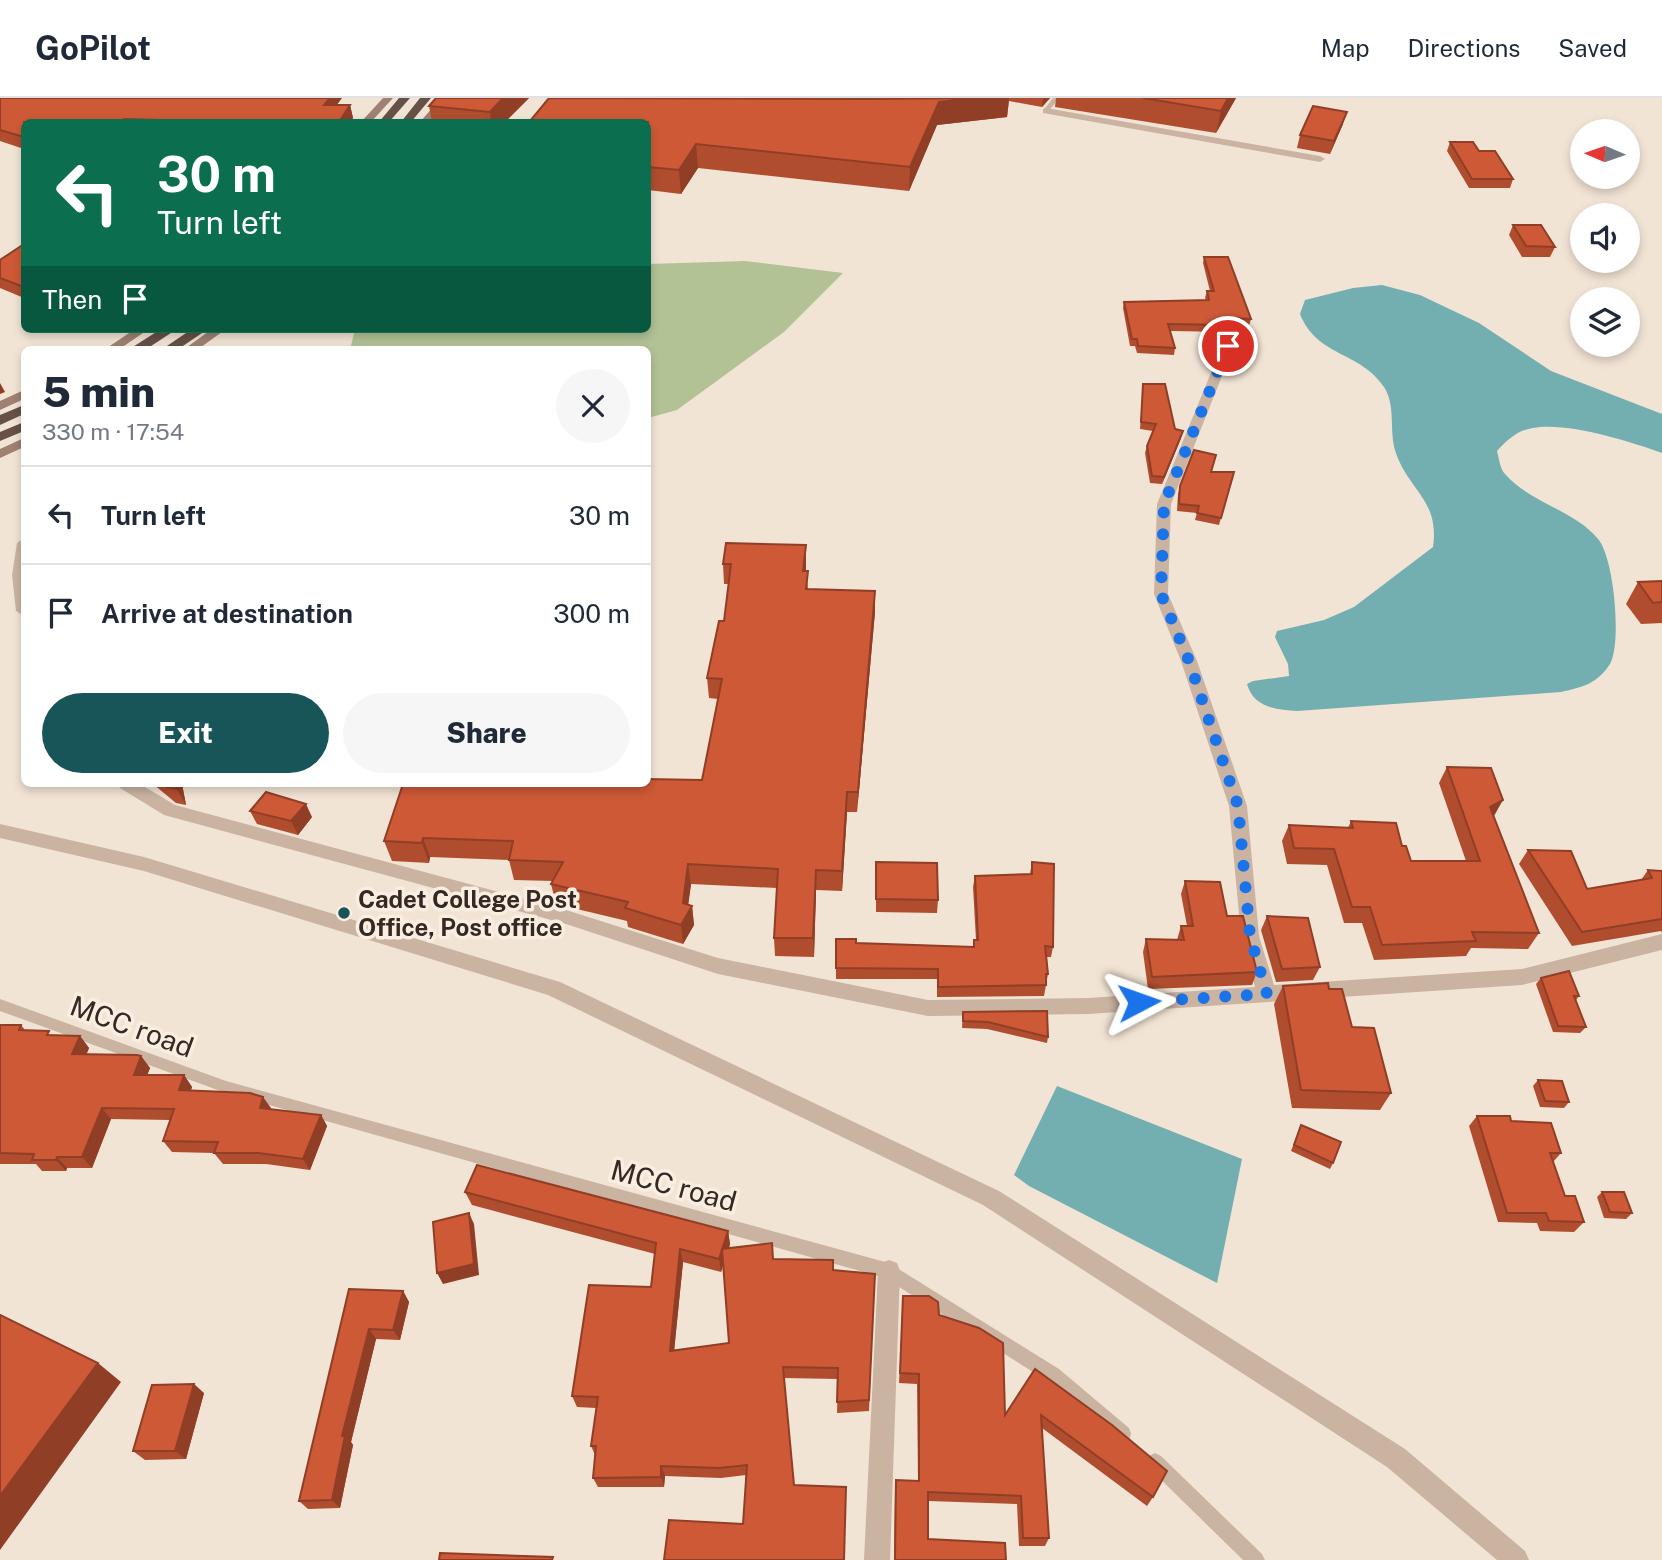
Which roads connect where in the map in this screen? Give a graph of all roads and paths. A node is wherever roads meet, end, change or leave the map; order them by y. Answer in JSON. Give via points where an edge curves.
{"nodes":[{"id":1,"x":388,"y":98,"type":"edge"},
{"id":2,"x":405,"y":98,"type":"edge"},
{"id":3,"x":426,"y":98,"type":"edge"},
{"id":4,"x":446,"y":98,"type":"edge"},
{"id":5,"x":1056,"y":98,"type":"edge"},
{"id":6,"x":1046,"y":111,"type":"joint"},
{"id":7,"x":369,"y":119,"type":"edge"},
{"id":8,"x":387,"y":119,"type":"edge"},
{"id":9,"x":408,"y":119,"type":"edge"},
{"id":10,"x":428,"y":119,"type":"edge"},
{"id":11,"x":1320,"y":159,"type":"dead end"},
{"id":12,"x":137,"y":333,"type":"edge"},
{"id":13,"x":163,"y":333,"type":"edge"},
{"id":14,"x":195,"y":333,"type":"edge"},
{"id":15,"x":214,"y":333,"type":"edge"},
{"id":16,"x":116,"y":346,"type":"edge"},
{"id":17,"x":142,"y":346,"type":"edge"},
{"id":18,"x":174,"y":346,"type":"edge"},
{"id":19,"x":195,"y":346,"type":"edge"},
{"id":20,"x":1228,"y":346,"type":"dead end"},
{"id":21,"x":21,"y":396,"type":"edge"},
{"id":22,"x":0,"y":406,"type":"edge"},
{"id":23,"x":21,"y":410,"type":"edge"},
{"id":24,"x":0,"y":421,"type":"edge"},
{"id":25,"x":21,"y":428,"type":"edge"},
{"id":26,"x":0,"y":438,"type":"edge"},
{"id":27,"x":21,"y":444,"type":"edge"},
{"id":28,"x":0,"y":454,"type":"edge"},
{"id":29,"x":21,"y":562,"type":"edge"},
{"id":30,"x":21,"y":589,"type":"edge"},
{"id":31,"x":131,"y":787,"type":"edge"},
{"id":32,"x":0,"y":831,"type":"edge"},
{"id":33,"x":1662,"y":942,"type":"edge"},
{"id":34,"x":1267,"y":994,"type":"junction"},
{"id":35,"x":0,"y":1005,"type":"edge"},
{"id":36,"x":889,"y":1271,"type":"junction"},
{"id":37,"x":877,"y":1560,"type":"edge"},
{"id":38,"x":1256,"y":1560,"type":"edge"},
{"id":39,"x":1516,"y":1560,"type":"edge"}],
"edges":[{"from":1,"to":7,"type":"main road"},
{"from":2,"to":8,"type":"highway"},
{"from":3,"to":9,"type":"highway"},
{"from":4,"to":10,"type":"main road"},
{"from":5,"to":6,"type":"lane"},
{"from":6,"to":11,"type":"street"},
{"from":12,"to":16,"type":"main road"},
{"from":13,"to":17,"type":"highway"},
{"from":14,"to":18,"type":"highway"},
{"from":15,"to":19,"type":"main road"},
{"from":20,"to":34,"type":"street","via":[[1164,504],[1161,594],[1238,806],[1250,936]]},
{"from":21,"to":22,"type":"main road"},
{"from":23,"to":24,"type":"highway"},
{"from":25,"to":26,"type":"highway"},
{"from":27,"to":28,"type":"main road"},
{"from":29,"to":30,"type":"street"},
{"from":31,"to":34,"type":"street","via":[[170,810],[202,820],[566,917],[718,966],[928,1008],[1088,1006]]},
{"from":32,"to":39,"type":"street","via":[[144,864],[553,988],[978,1192],[1396,1458]]},
{"from":33,"to":34,"type":"street","via":[[1522,977]]},
{"from":35,"to":36,"type":"lane","name":"MCC road","via":[[226,1087]]},
{"from":36,"to":37,"type":"street"},
{"from":36,"to":38,"type":"lane","name":"MCC road","via":[[1053,1375],[1172,1476]]}]}
